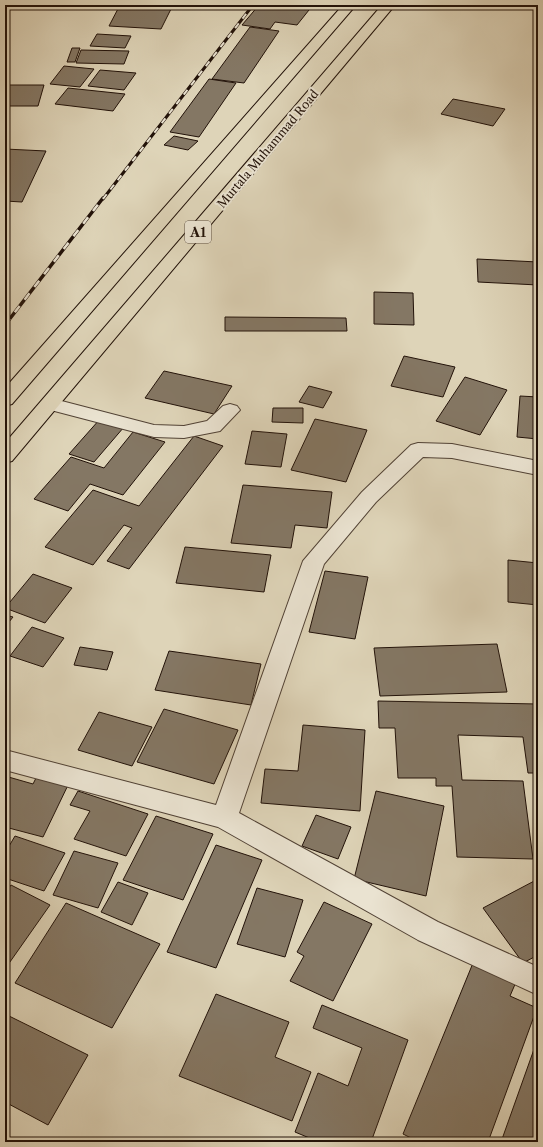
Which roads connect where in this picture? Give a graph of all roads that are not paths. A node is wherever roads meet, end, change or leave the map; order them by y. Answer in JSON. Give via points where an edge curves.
{"nodes":[{"id":1,"x":350,"y":5,"type":"edge"},
{"id":2,"x":389,"y":5,"type":"edge"},
{"id":3,"x":5,"y":400,"type":"edge"},
{"id":4,"x":50,"y":404,"type":"junction"},
{"id":5,"x":230,"y":410,"type":"dead end"},
{"id":6,"x":5,"y":456,"type":"edge"},
{"id":7,"x":538,"y":468,"type":"edge"},
{"id":8,"x":5,"y":760,"type":"edge"},
{"id":9,"x":224,"y":818,"type":"junction"},
{"id":10,"x":538,"y":981,"type":"edge"}],
"edges":[{"from":1,"to":3,"type":"highway","number":"A1"},
{"from":2,"to":4,"type":"highway","name":"Murtala Muhammad Road","number":"A1"},
{"from":4,"to":5,"type":"street","via":[[154,431],[169,432],[184,432],[213,426]]},
{"from":4,"to":6,"type":"highway","name":"Murtala Muhammad Road","number":"A1"},
{"from":7,"to":9,"type":"street","via":[[452,451],[418,450],[369,497],[314,561]]},
{"from":8,"to":9,"type":"street"},
{"from":9,"to":10,"type":"street","via":[[428,931]]}]}
